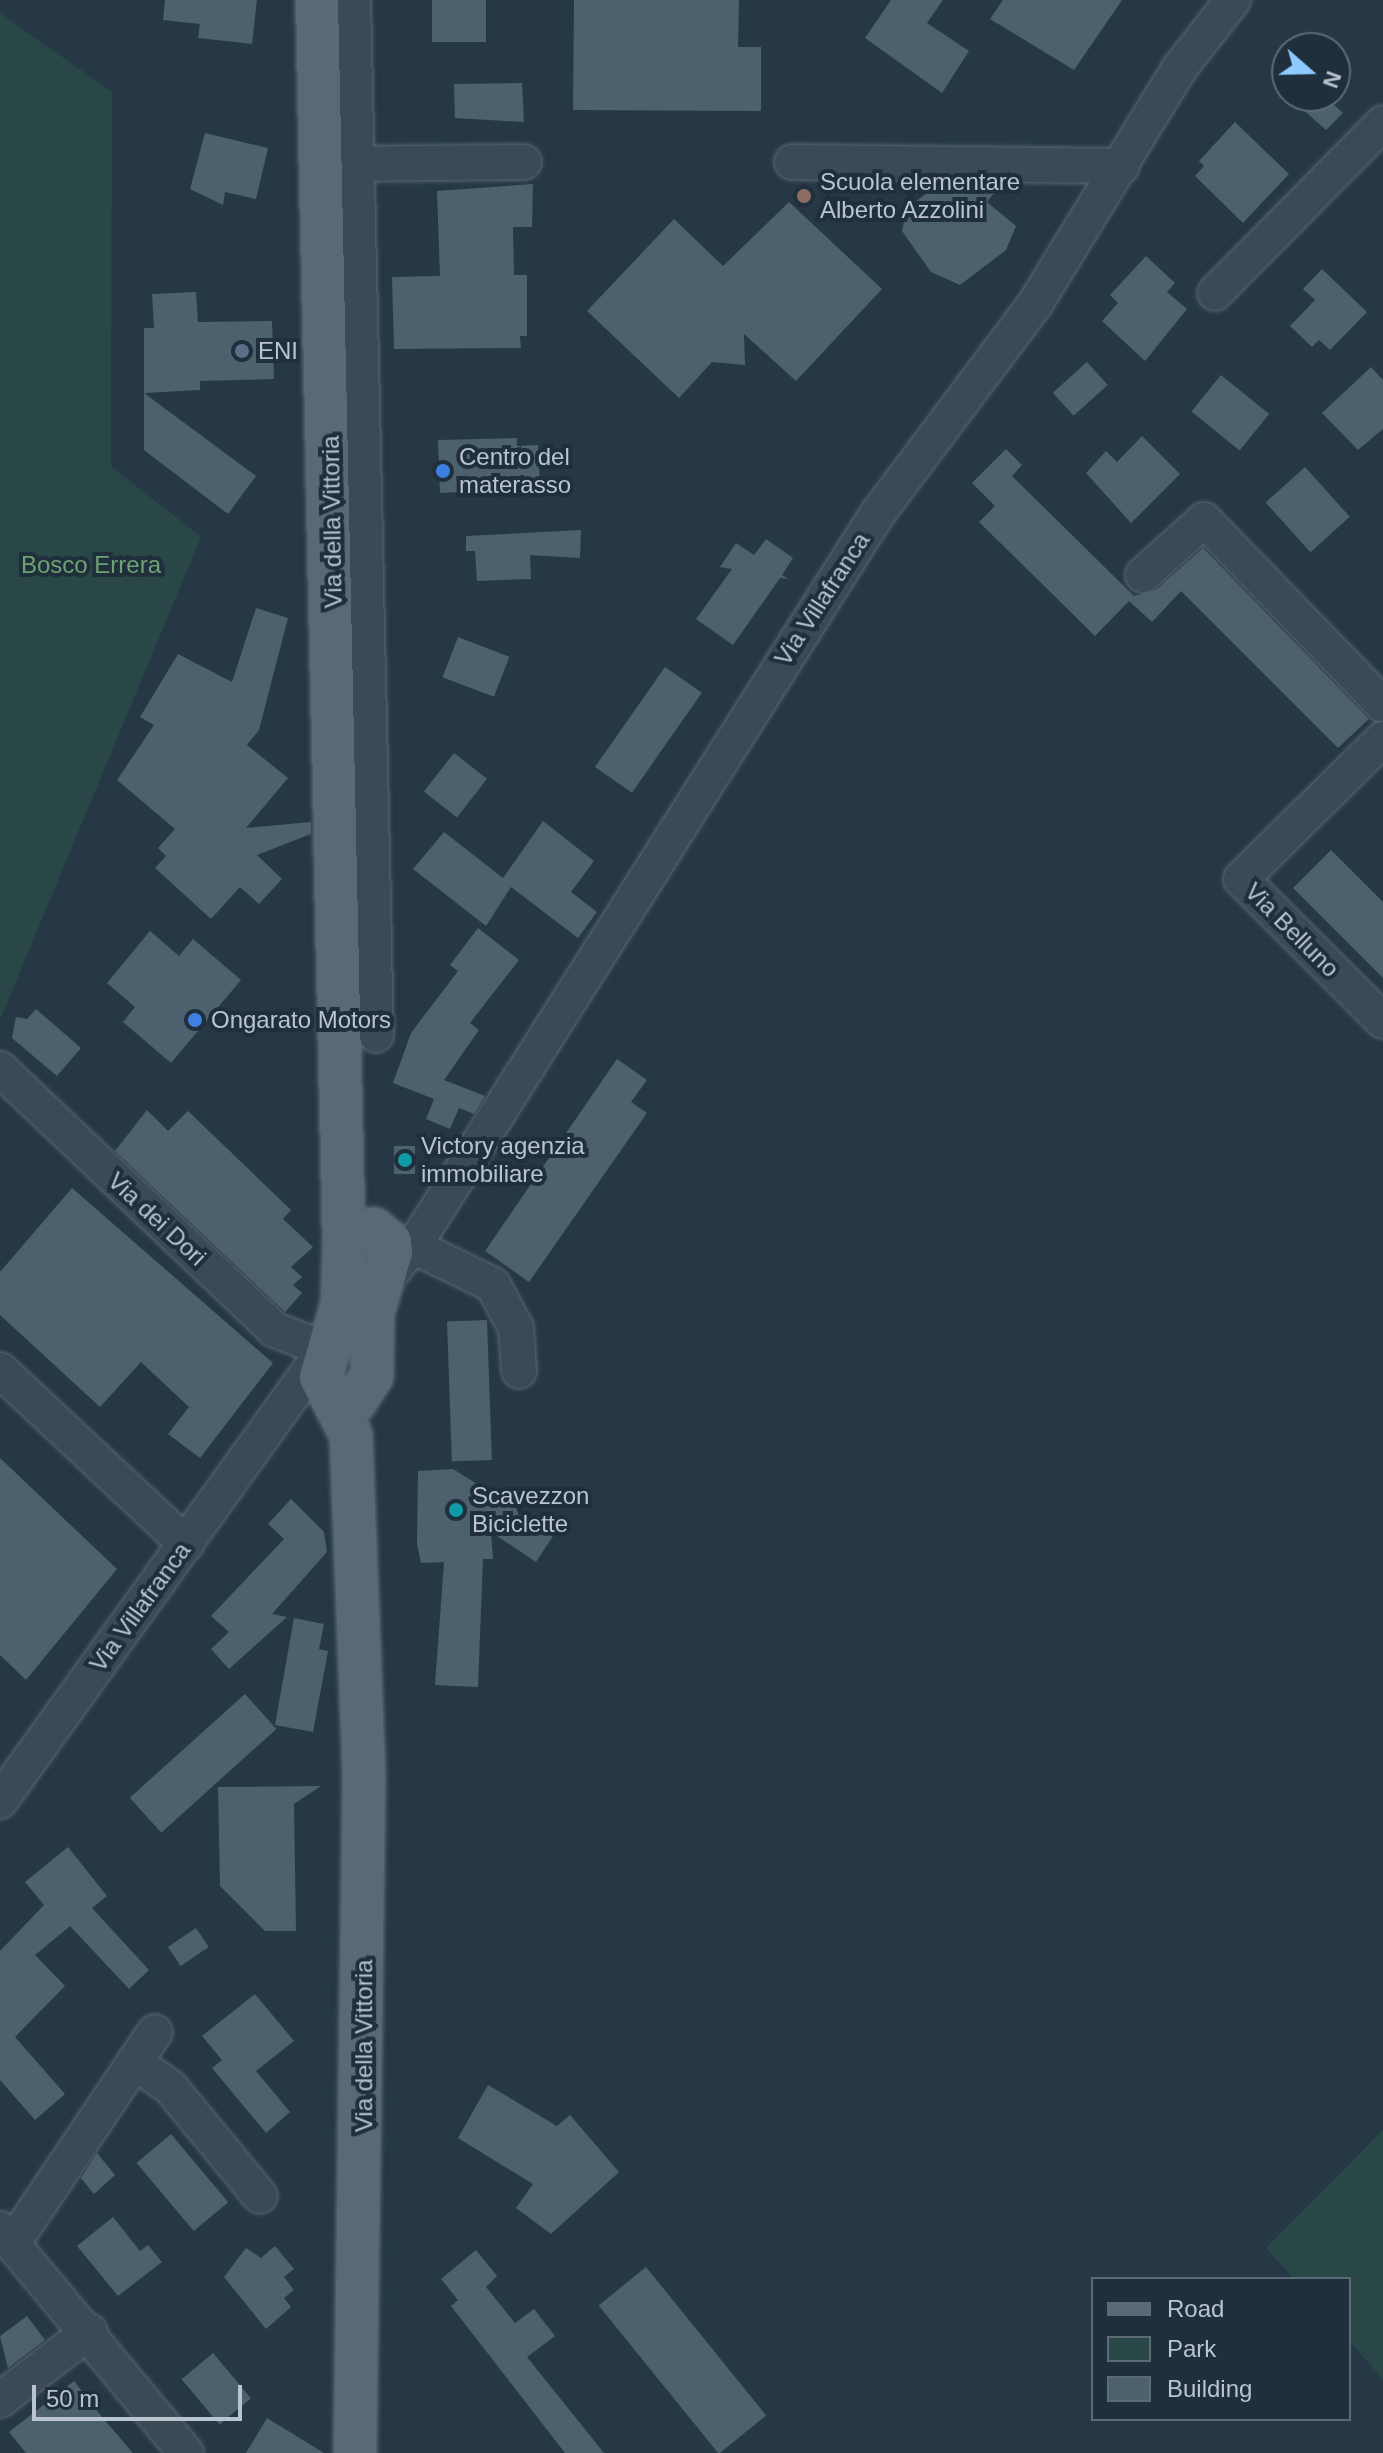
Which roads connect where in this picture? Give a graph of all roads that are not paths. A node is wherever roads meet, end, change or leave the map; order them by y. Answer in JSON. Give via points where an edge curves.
{"nodes":[{"id":1,"x":317,"y":0,"type":"edge"},
{"id":2,"x":353,"y":0,"type":"edge"},
{"id":3,"x":1233,"y":0,"type":"edge"},
{"id":4,"x":1383,"y":123,"type":"edge"},
{"id":5,"x":524,"y":162,"type":"dead end"},
{"id":6,"x":792,"y":162,"type":"dead end"},
{"id":7,"x":339,"y":164,"type":"junction"},
{"id":8,"x":1122,"y":166,"type":"junction"},
{"id":9,"x":1215,"y":293,"type":"dead end"},
{"id":10,"x":1143,"y":575,"type":"dead end"},
{"id":11,"x":1383,"y":705,"type":"edge"},
{"id":12,"x":1383,"y":739,"type":"edge"},
{"id":13,"x":1383,"y":1021,"type":"edge"},
{"id":14,"x":0,"y":1069,"type":"edge"},
{"id":15,"x":378,"y":1239,"type":"junction"},
{"id":16,"x":325,"y":1349,"type":"junction"},
{"id":17,"x":0,"y":1370,"type":"edge"},
{"id":18,"x":519,"y":1371,"type":"dead end"},
{"id":19,"x":345,"y":1396,"type":"junction"},
{"id":20,"x":280,"y":1414,"type":"junction"},
{"id":21,"x":186,"y":1544,"type":"junction"},
{"id":22,"x":0,"y":1801,"type":"edge"},
{"id":23,"x":155,"y":2032,"type":"dead end"},
{"id":24,"x":134,"y":2062,"type":"junction"},
{"id":25,"x":260,"y":2196,"type":"dead end"},
{"id":26,"x":6,"y":2236,"type":"edge"},
{"id":27,"x":90,"y":2331,"type":"junction"},
{"id":28,"x":0,"y":2400,"type":"edge"},
{"id":29,"x":186,"y":2453,"type":"edge"},
{"id":30,"x":355,"y":2453,"type":"edge"}],
"edges":[{"from":1,"to":7,"type":"main road","name":"Via della Vittoria"},
{"from":2,"to":7,"type":"street"},
{"from":3,"to":8,"type":"street","name":"Via Villafranca","via":[[1179,69]]},
{"from":4,"to":9,"type":"street"},
{"from":5,"to":7,"type":"street"},
{"from":6,"to":8,"type":"street"},
{"from":7,"to":15,"type":"main road","name":"Via della Vittoria","via":[[363,1200]]},
{"from":8,"to":15,"type":"street","name":"Via Villafranca","via":[[1035,304],[878,513],[431,1213]]},
{"from":10,"to":11,"type":"street","via":[[1204,520]]},
{"from":12,"to":13,"type":"street","name":"Via Belluno","via":[[1241,879]]},
{"from":14,"to":16,"type":"street","name":"Via dei Dori","via":[[275,1330]]},
{"from":15,"to":16,"type":"main road","name":"Via della Vittoria","via":[[342,1304]]},
{"from":15,"to":18,"type":"street","via":[[493,1285],[516,1328]]},
{"from":15,"to":19,"type":"main road","name":"Via della Vittoria","via":[[391,1252],[386,1279]]},
{"from":16,"to":19,"type":"main road","name":"Via della Vittoria","via":[[321,1377]]},
{"from":16,"to":20,"type":"street","name":"Via Villafranca"},
{"from":17,"to":21,"type":"street"},
{"from":19,"to":20,"type":"street"},
{"from":19,"to":30,"type":"main road","name":"Via della Vittoria","via":[[375,1464],[359,1639],[364,2150]]},
{"from":20,"to":21,"type":"street","name":"Via Villafranca"},
{"from":21,"to":22,"type":"street","name":"Via Villafranca"},
{"from":23,"to":24,"type":"street"},
{"from":24,"to":25,"type":"street","via":[[170,2087]]},
{"from":24,"to":26,"type":"street"},
{"from":26,"to":27,"type":"street"},
{"from":27,"to":28,"type":"street"},
{"from":27,"to":29,"type":"street"}]}
